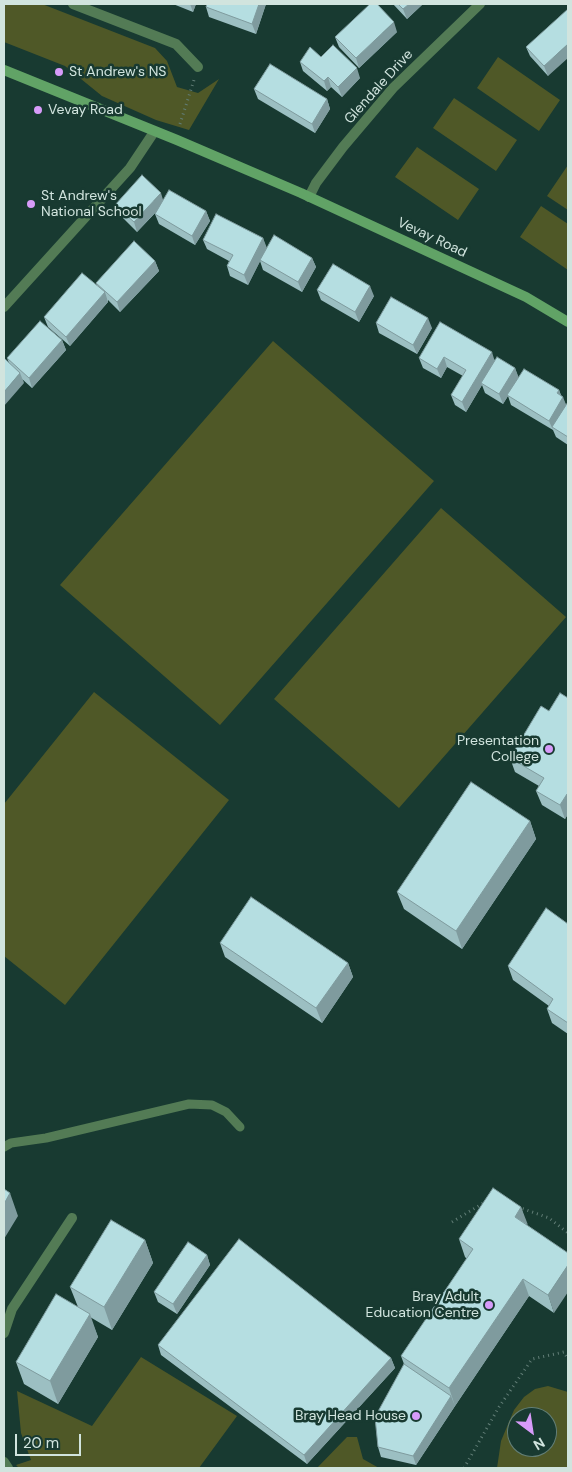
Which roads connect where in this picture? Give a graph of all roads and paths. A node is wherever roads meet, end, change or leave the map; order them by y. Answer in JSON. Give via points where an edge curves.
{"nodes":[{"id":1,"x":73,"y":4,"type":"edge"},
{"id":2,"x":480,"y":4,"type":"edge"},
{"id":3,"x":198,"y":67,"type":"joint"},
{"id":4,"x":4,"y":70,"type":"edge"},
{"id":5,"x":154,"y":132,"type":"junction"},
{"id":6,"x":177,"y":140,"type":"junction"},
{"id":7,"x":309,"y":197,"type":"junction"},
{"id":8,"x":4,"y":307,"type":"edge"},
{"id":9,"x":568,"y":322,"type":"edge"},
{"id":10,"x":240,"y":1127,"type":"dead end"},
{"id":11,"x":4,"y":1147,"type":"edge"},
{"id":12,"x":493,"y":1197,"type":"edge"},
{"id":13,"x":517,"y":1206,"type":"edge"},
{"id":14,"x":72,"y":1218,"type":"dead end"},
{"id":15,"x":452,"y":1222,"type":"dead end"},
{"id":16,"x":568,"y":1233,"type":"edge"},
{"id":17,"x":4,"y":1333,"type":"edge"},
{"id":18,"x":568,"y":1359,"type":"edge"},
{"id":19,"x":4,"y":1462,"type":"edge"},
{"id":20,"x":8,"y":1468,"type":"edge"},
{"id":21,"x":464,"y":1468,"type":"edge"}],
"edges":[{"from":1,"to":3,"type":"street","via":[[176,44]]},
{"from":2,"to":7,"type":"street","name":"Glendale Drive","via":[[394,88],[343,147]]},
{"from":3,"to":6,"type":"path"},
{"from":4,"to":5,"type":"main road","name":"Vevay Road"},
{"from":5,"to":6,"type":"main road","name":"Vevay Road"},
{"from":5,"to":8,"type":"street","via":[[130,168]]},
{"from":6,"to":7,"type":"main road","name":"Vevay Road"},
{"from":7,"to":9,"type":"main road","name":"Vevay Road","via":[[526,297]]},
{"from":10,"to":11,"type":"lane","via":[[226,1112],[212,1105],[189,1104]]},
{"from":12,"to":15,"type":"path"},
{"from":13,"to":16,"type":"path","via":[[549,1218]]},
{"from":14,"to":17,"type":"street","via":[[12,1309]]},
{"from":18,"to":21,"type":"path","via":[[564,1352],[532,1359],[499,1407]]},
{"from":19,"to":20,"type":"street"}]}
